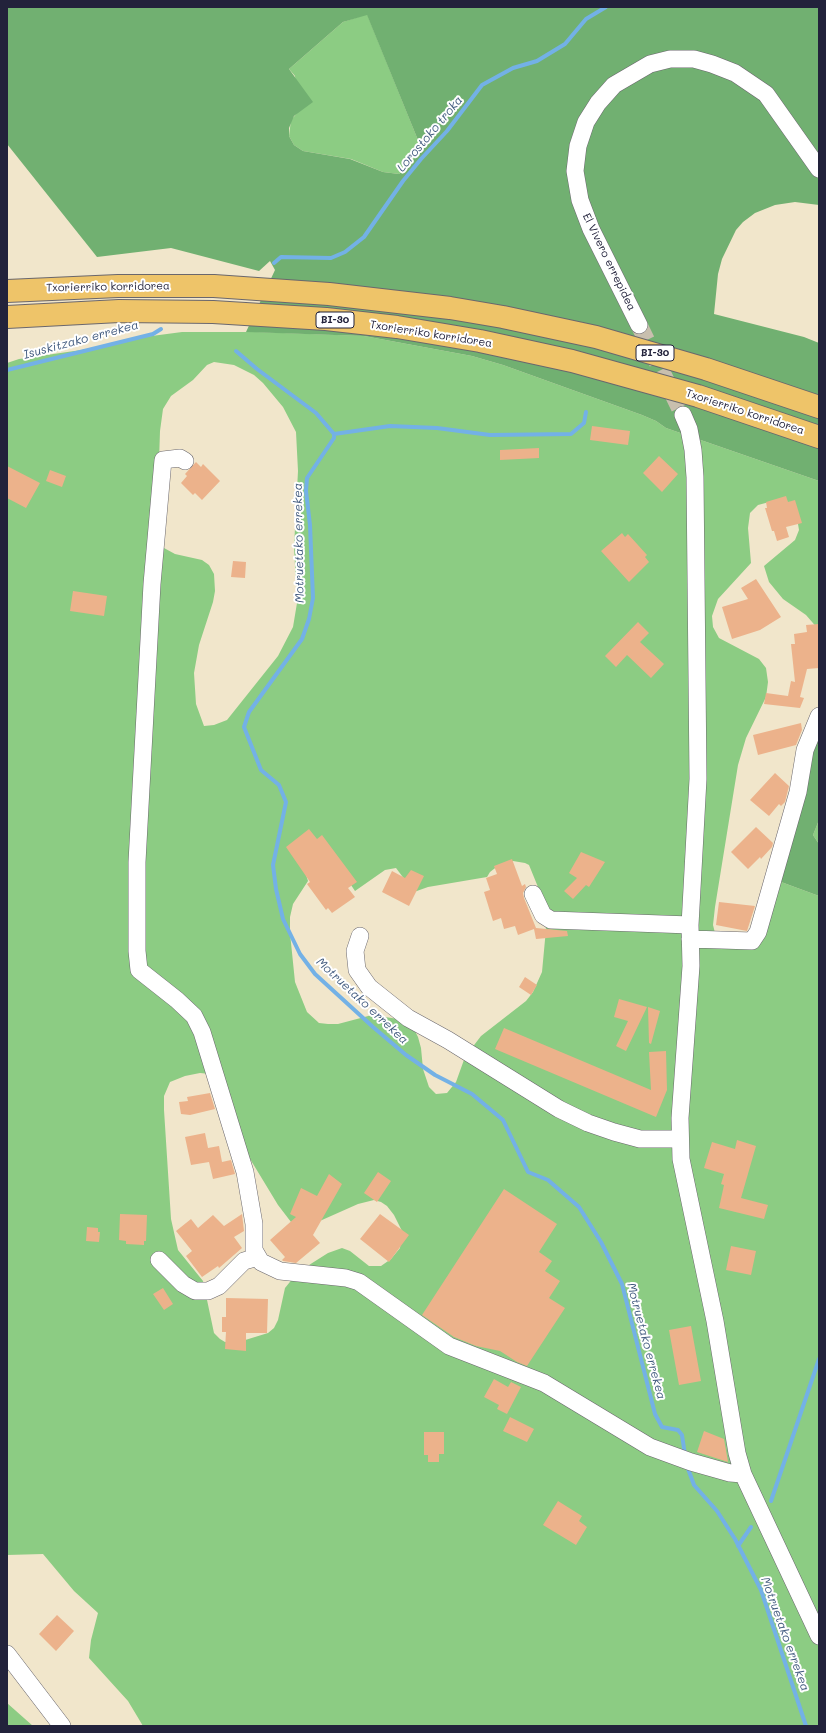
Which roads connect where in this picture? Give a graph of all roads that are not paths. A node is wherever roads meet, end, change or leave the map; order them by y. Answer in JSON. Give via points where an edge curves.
{"nodes":[{"id":1,"x":819,"y":169,"type":"edge"},
{"id":2,"x":7,"y":291,"type":"edge"},
{"id":3,"x":7,"y":317,"type":"edge"},
{"id":4,"x":639,"y":325,"type":"tunnel mouth"},
{"id":5,"x":819,"y":407,"type":"edge"},
{"id":6,"x":682,"y":415,"type":"tunnel mouth"},
{"id":7,"x":819,"y":437,"type":"edge"},
{"id":8,"x":185,"y":461,"type":"dead end"},
{"id":9,"x":819,"y":716,"type":"edge"},
{"id":10,"x":533,"y":894,"type":"dead end"},
{"id":11,"x":690,"y":932,"type":"junction"},
{"id":12,"x":360,"y":936,"type":"dead end"},
{"id":13,"x":680,"y":1139,"type":"junction"},
{"id":14,"x":258,"y":1257,"type":"junction"},
{"id":15,"x":159,"y":1260,"type":"dead end"},
{"id":16,"x":743,"y":1474,"type":"junction"},
{"id":17,"x":813,"y":1608,"type":"edge"},
{"id":18,"x":819,"y":1636,"type":"edge"},
{"id":19,"x":7,"y":1654,"type":"edge"},
{"id":20,"x":62,"y":1726,"type":"edge"}],
"edges":[{"from":1,"to":4,"type":"street","name":"El Vivero errepidea","via":[[766,94],[735,73],[694,59],[670,59],[650,64],[614,85],[586,122],[578,146],[575,172],[580,200],[591,229]]},
{"from":2,"to":5,"type":"highway","name":"Txorierriko korridorea","number":"BI-30","via":[[118,286],[214,286],[328,294],[450,308],[596,337],[721,373]]},
{"from":3,"to":7,"type":"highway","name":"Txorierriko korridorea","number":"BI-30","via":[[119,311],[213,312],[326,319],[412,330],[487,342],[572,360],[691,394]]},
{"from":6,"to":11,"type":"street","via":[[692,443],[695,477],[698,780]]},
{"from":8,"to":14,"type":"street","via":[[180,458],[163,460],[152,584],[138,854],[137,952],[139,970],[194,1016],[202,1032],[245,1172],[254,1224],[254,1250]]},
{"from":9,"to":11,"type":"street","via":[[805,750],[798,792],[758,932],[752,941]]},
{"from":10,"to":11,"type":"street","via":[[543,915],[551,920]]},
{"from":11,"to":13,"type":"street","via":[[691,966]]},
{"from":12,"to":13,"type":"street","via":[[355,951],[357,970],[369,987],[408,1018],[559,1109],[588,1123],[640,1139]]},
{"from":13,"to":16,"type":"street","via":[[681,1159],[715,1321],[737,1453]]},
{"from":14,"to":15,"type":"street","via":[[244,1261],[219,1286],[208,1292],[194,1291]]},
{"from":14,"to":16,"type":"street","via":[[261,1262],[280,1271],[346,1278],[358,1282],[449,1346],[544,1383],[650,1447],[730,1473]]},
{"from":16,"to":17,"type":"street"},
{"from":17,"to":18,"type":"street"},
{"from":19,"to":20,"type":"street"}]}
